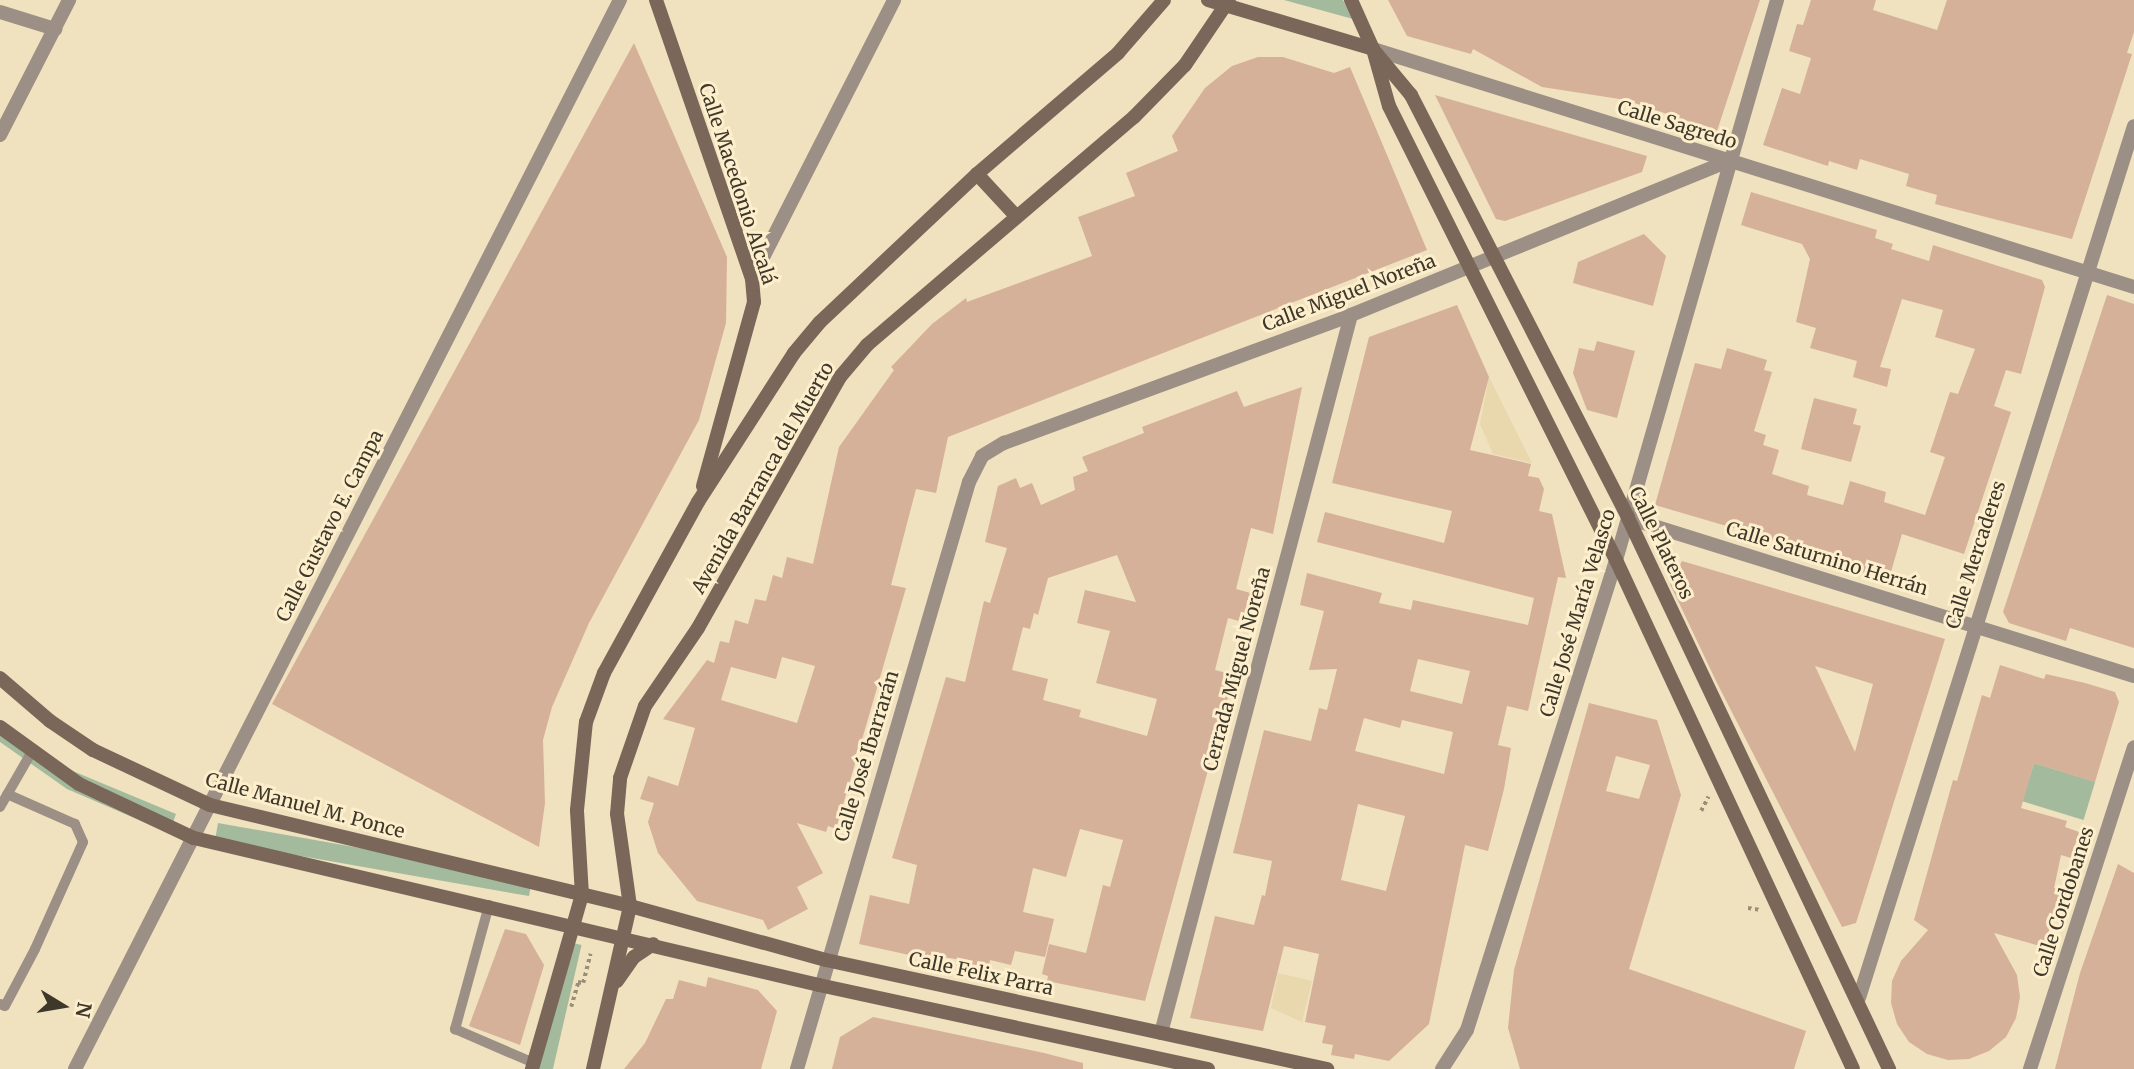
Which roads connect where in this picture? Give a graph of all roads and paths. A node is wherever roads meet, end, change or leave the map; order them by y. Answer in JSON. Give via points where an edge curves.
{"nodes":[{"id":1,"x":69,"y":0,"type":"edge"},
{"id":2,"x":620,"y":0,"type":"edge"},
{"id":3,"x":656,"y":0,"type":"edge"},
{"id":4,"x":894,"y":0,"type":"edge"},
{"id":5,"x":1164,"y":0,"type":"edge"},
{"id":6,"x":1208,"y":0,"type":"edge"},
{"id":7,"x":1351,"y":0,"type":"edge"},
{"id":8,"x":1777,"y":0,"type":"edge"},
{"id":9,"x":1228,"y":3,"type":"edge"},
{"id":10,"x":0,"y":12,"type":"edge"},
{"id":11,"x":55,"y":29,"type":"junction"},
{"id":12,"x":1373,"y":49,"type":"junction"},
{"id":13,"x":2134,"y":126,"type":"edge"},
{"id":14,"x":0,"y":135,"type":"edge"},
{"id":15,"x":1728,"y":161,"type":"junction"},
{"id":16,"x":977,"y":174,"type":"junction"},
{"id":17,"x":1015,"y":215,"type":"junction"},
{"id":18,"x":1491,"y":256,"type":"junction"},
{"id":19,"x":1468,"y":267,"type":"junction"},
{"id":20,"x":2088,"y":273,"type":"junction"},
{"id":21,"x":752,"y":279,"type":"junction"},
{"id":22,"x":2134,"y":287,"type":"edge"},
{"id":23,"x":1351,"y":315,"type":"junction"},
{"id":24,"x":982,"y":456,"type":"joint"},
{"id":25,"x":698,"y":502,"type":"junction"},
{"id":26,"x":1628,"y":518,"type":"junction"},
{"id":27,"x":1616,"y":560,"type":"junction"},
{"id":28,"x":1973,"y":625,"type":"junction"},
{"id":29,"x":2134,"y":676,"type":"edge"},
{"id":30,"x":0,"y":678,"type":"edge"},
{"id":31,"x":0,"y":727,"type":"edge"},
{"id":32,"x":2134,"y":747,"type":"edge"},
{"id":33,"x":31,"y":753,"type":"junction"},
{"id":34,"x":7,"y":794,"type":"junction"},
{"id":35,"x":210,"y":805,"type":"junction"},
{"id":36,"x":0,"y":807,"type":"edge"},
{"id":37,"x":194,"y":838,"type":"junction"},
{"id":38,"x":582,"y":895,"type":"junction"},
{"id":39,"x":489,"y":905,"type":"junction"},
{"id":40,"x":630,"y":906,"type":"junction"},
{"id":41,"x":576,"y":925,"type":"junction"},
{"id":42,"x":624,"y":937,"type":"junction"},
{"id":43,"x":653,"y":944,"type":"junction"},
{"id":44,"x":569,"y":949,"type":"junction"},
{"id":45,"x":590,"y":954,"type":"junction"},
{"id":46,"x":826,"y":960,"type":"junction"},
{"id":47,"x":618,"y":962,"type":"junction"},
{"id":48,"x":819,"y":985,"type":"junction"},
{"id":49,"x":610,"y":994,"type":"junction"},
{"id":50,"x":1859,"y":998,"type":"junction"},
{"id":51,"x":0,"y":1004,"type":"edge"},
{"id":52,"x":567,"y":1019,"type":"dead end"},
{"id":53,"x":1161,"y":1033,"type":"junction"},
{"id":54,"x":533,"y":1066,"type":"edge"},
{"id":55,"x":75,"y":1069,"type":"edge"},
{"id":56,"x":593,"y":1069,"type":"edge"},
{"id":57,"x":797,"y":1069,"type":"edge"},
{"id":58,"x":1208,"y":1069,"type":"edge"},
{"id":59,"x":1328,"y":1069,"type":"edge"},
{"id":60,"x":1442,"y":1069,"type":"edge"},
{"id":61,"x":1853,"y":1069,"type":"edge"},
{"id":62,"x":1889,"y":1069,"type":"edge"},
{"id":63,"x":2030,"y":1069,"type":"edge"}],
"edges":[{"from":1,"to":11,"type":"street"},
{"from":2,"to":35,"type":"street","name":"Calle Gustavo E. Campa"},
{"from":3,"to":21,"type":"street","name":"Calle Macedonio Alcalá"},
{"from":4,"to":21,"type":"street"},
{"from":5,"to":16,"type":"street","name":"Avenida Barranca del Muerto","via":[[1118,53]]},
{"from":6,"to":9,"type":"street","name":"Calle Sagredo"},
{"from":7,"to":12,"type":"street","name":"Calle Plateros"},
{"from":8,"to":15,"type":"street","name":"Calle José María Velasco"},
{"from":9,"to":12,"type":"street","name":"Calle Sagredo"},
{"from":9,"to":17,"type":"street","name":"Avenida Barranca del Muerto","via":[[1185,65],[1135,117]]},
{"from":10,"to":11,"type":"street"},
{"from":11,"to":14,"type":"street"},
{"from":12,"to":15,"type":"street","name":"Calle Sagredo"},
{"from":12,"to":18,"type":"street","name":"Calle Plateros","via":[[1411,95]]},
{"from":12,"to":19,"type":"street","name":"Calle Plateros","via":[[1389,106]]},
{"from":13,"to":20,"type":"street","name":"Calle Mercaderes"},
{"from":15,"to":18,"type":"street","name":"Calle Miguel Noreña"},
{"from":15,"to":20,"type":"street","name":"Calle Sagredo"},
{"from":15,"to":26,"type":"street","name":"Calle José María Velasco"},
{"from":16,"to":17,"type":"street"},
{"from":16,"to":25,"type":"street","name":"Avenida Barranca del Muerto","via":[[820,322],[794,353]]},
{"from":17,"to":40,"type":"street","name":"Avenida Barranca del Muerto","via":[[867,345],[840,377],[698,628],[645,706],[620,778],[617,814]]},
{"from":18,"to":19,"type":"street","name":"Calle Miguel Noreña"},
{"from":18,"to":26,"type":"street","name":"Calle Plateros"},
{"from":19,"to":23,"type":"street","name":"Calle Miguel Noreña"},
{"from":19,"to":27,"type":"street","name":"Calle Plateros"},
{"from":20,"to":22,"type":"street","name":"Calle Sagredo"},
{"from":20,"to":28,"type":"street","name":"Calle Mercaderes"},
{"from":21,"to":25,"type":"street","name":"Calle Macedonio Alcalá","via":[[751,323]]},
{"from":23,"to":24,"type":"street","name":"Calle Miguel Noreña","via":[[1004,443]]},
{"from":23,"to":53,"type":"street","name":"Cerrada Miguel Noreña"},
{"from":24,"to":46,"type":"street","name":"Calle José Ibarrarán","via":[[969,482]]},
{"from":25,"to":38,"type":"street","name":"Avenida Barranca del Muerto","via":[[614,653],[586,722],[577,810]]},
{"from":26,"to":27,"type":"street","name":"Calle José María Velasco"},
{"from":26,"to":28,"type":"street","name":"Calle Saturnino Herrán"},
{"from":26,"to":50,"type":"street","name":"Calle Plateros"},
{"from":27,"to":60,"type":"street","name":"Calle José María Velasco","via":[[1467,1030]]},
{"from":27,"to":61,"type":"street","name":"Calle Plateros"},
{"from":28,"to":29,"type":"street","name":"Calle Saturnino Herrán"},
{"from":28,"to":50,"type":"street","name":"Calle Mercaderes"},
{"from":30,"to":35,"type":"street","name":"Calle Manuel M. Ponce","via":[[93,750]]},
{"from":31,"to":33,"type":"street"},
{"from":32,"to":63,"type":"street","name":"Calle Cordobanes"},
{"from":33,"to":34,"type":"lane"},
{"from":33,"to":37,"type":"street","via":[[79,784]]},
{"from":34,"to":36,"type":"lane"},
{"from":34,"to":51,"type":"lane","via":[[75,824],[83,842],[35,949],[5,1006]]},
{"from":35,"to":37,"type":"street","name":"Calle Gustavo E. Campa"},
{"from":35,"to":38,"type":"street","name":"Calle Manuel M. Ponce"},
{"from":37,"to":39,"type":"street"},
{"from":37,"to":55,"type":"street","name":"Calle Gustavo E. Campa"},
{"from":38,"to":40,"type":"street","name":"Calle Manuel M. Ponce"},
{"from":38,"to":41,"type":"street","name":"Avenida Barranca del Muerto"},
{"from":39,"to":41,"type":"street"},
{"from":39,"to":54,"type":"lane","via":[[455,1028]]},
{"from":40,"to":42,"type":"street","name":"Avenida Barranca del Muerto"},
{"from":40,"to":46,"type":"street","name":"Calle Felix Parra"},
{"from":41,"to":42,"type":"street"},
{"from":41,"to":44,"type":"street","name":"Avenida Barranca del Muerto"},
{"from":42,"to":43,"type":"street"},
{"from":42,"to":47,"type":"street","name":"Avenida Barranca del Muerto"},
{"from":43,"to":48,"type":"street"},
{"from":43,"to":49,"type":"street","via":[[634,957]]},
{"from":44,"to":45,"type":"path"},
{"from":44,"to":54,"type":"street","name":"Avenida Barranca del Muerto"},
{"from":45,"to":47,"type":"path"},
{"from":45,"to":52,"type":"path"},
{"from":46,"to":48,"type":"street","name":"Calle José Ibarrarán"},
{"from":46,"to":53,"type":"street","name":"Calle Felix Parra"},
{"from":47,"to":49,"type":"street","name":"Avenida Barranca del Muerto"},
{"from":48,"to":57,"type":"street","name":"Calle José Ibarrarán"},
{"from":48,"to":58,"type":"street"},
{"from":49,"to":56,"type":"street","name":"Avenida Barranca del Muerto"},
{"from":50,"to":62,"type":"street","name":"Calle Plateros"},
{"from":53,"to":59,"type":"street","name":"Calle Felix Parra"}]}
